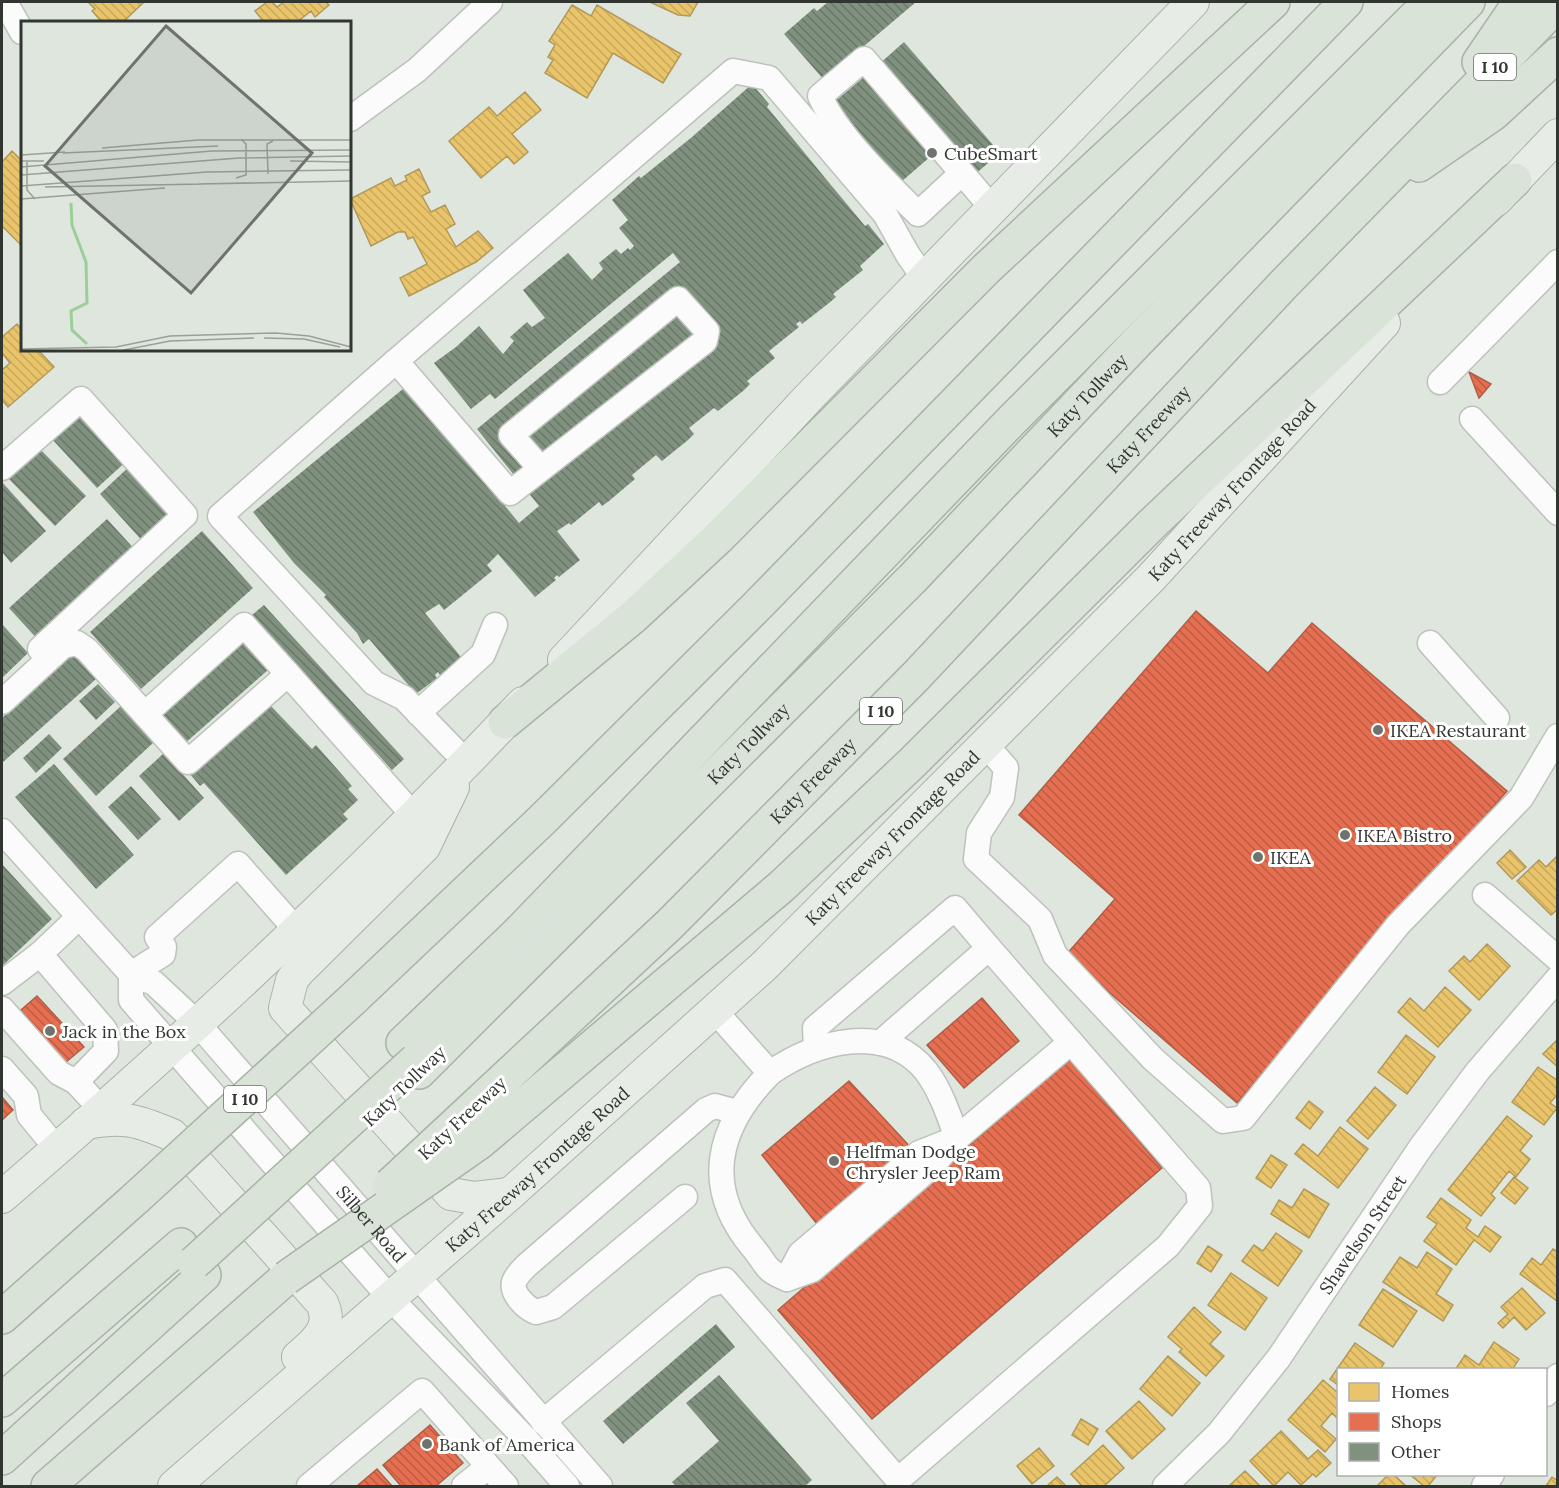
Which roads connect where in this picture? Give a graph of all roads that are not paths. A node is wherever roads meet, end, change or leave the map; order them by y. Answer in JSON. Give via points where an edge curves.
{"nodes":[{"id":1,"x":4,"y":2,"type":"edge"},
{"id":2,"x":490,"y":2,"type":"edge"},
{"id":3,"x":1193,"y":2,"type":"edge"},
{"id":4,"x":1273,"y":2,"type":"edge"},
{"id":5,"x":1346,"y":2,"type":"edge"},
{"id":6,"x":1430,"y":2,"type":"edge"},
{"id":7,"x":1468,"y":2,"type":"edge"},
{"id":8,"x":1520,"y":2,"type":"edge"},
{"id":9,"x":1557,"y":4,"type":"edge"},
{"id":10,"x":21,"y":30,"type":"edge"},
{"id":11,"x":1557,"y":54,"type":"edge"},
{"id":12,"x":351,"y":118,"type":"edge"},
{"id":13,"x":1432,"y":130,"type":"junction"},
{"id":14,"x":1557,"y":135,"type":"edge"},
{"id":15,"x":962,"y":173,"type":"junction"},
{"id":16,"x":1515,"y":180,"type":"junction"},
{"id":17,"x":993,"y":209,"type":"junction"},
{"id":18,"x":1354,"y":211,"type":"junction"},
{"id":19,"x":1557,"y":262,"type":"edge"},
{"id":20,"x":916,"y":267,"type":"junction"},
{"id":21,"x":396,"y":360,"type":"junction"},
{"id":22,"x":1440,"y":382,"type":"dead end"},
{"id":23,"x":1472,"y":419,"type":"dead end"},
{"id":24,"x":2,"y":468,"type":"edge"},
{"id":25,"x":541,"y":469,"type":"junction"},
{"id":26,"x":1557,"y":513,"type":"edge"},
{"id":27,"x":495,"y":625,"type":"dead end"},
{"id":28,"x":1430,"y":643,"type":"dead end"},
{"id":29,"x":288,"y":674,"type":"junction"},
{"id":30,"x":2,"y":683,"type":"edge"},
{"id":31,"x":2,"y":702,"type":"edge"},
{"id":32,"x":418,"y":713,"type":"junction"},
{"id":33,"x":145,"y":714,"type":"junction"},
{"id":34,"x":1497,"y":718,"type":"dead end"},
{"id":35,"x":505,"y":722,"type":"junction"},
{"id":36,"x":1557,"y":736,"type":"edge"},
{"id":37,"x":985,"y":744,"type":"junction"},
{"id":38,"x":466,"y":762,"type":"junction"},
{"id":39,"x":414,"y":816,"type":"junction"},
{"id":40,"x":2,"y":831,"type":"edge"},
{"id":41,"x":1485,"y":896,"type":"dead end"},
{"id":42,"x":79,"y":917,"type":"junction"},
{"id":43,"x":298,"y":932,"type":"junction"},
{"id":44,"x":989,"y":948,"type":"junction"},
{"id":45,"x":40,"y":954,"type":"junction"},
{"id":46,"x":1557,"y":959,"type":"edge"},
{"id":47,"x":131,"y":974,"type":"junction"},
{"id":48,"x":1557,"y":978,"type":"edge"},
{"id":49,"x":2,"y":983,"type":"edge"},
{"id":50,"x":2,"y":1009,"type":"edge"},
{"id":51,"x":715,"y":1011,"type":"junction"},
{"id":52,"x":198,"y":1024,"type":"junction"},
{"id":53,"x":1071,"y":1042,"type":"junction"},
{"id":54,"x":880,"y":1043,"type":"junction"},
{"id":55,"x":172,"y":1047,"type":"junction"},
{"id":56,"x":816,"y":1047,"type":"junction"},
{"id":57,"x":412,"y":1058,"type":"junction"},
{"id":58,"x":2,"y":1069,"type":"edge"},
{"id":59,"x":770,"y":1073,"type":"junction"},
{"id":60,"x":76,"y":1082,"type":"junction"},
{"id":61,"x":737,"y":1112,"type":"junction"},
{"id":62,"x":94,"y":1116,"type":"junction"},
{"id":63,"x":470,"y":1131,"type":"junction"},
{"id":64,"x":957,"y":1138,"type":"junction"},
{"id":65,"x":57,"y":1149,"type":"junction"},
{"id":66,"x":510,"y":1194,"type":"junction"},
{"id":67,"x":2,"y":1197,"type":"edge"},
{"id":68,"x":685,"y":1197,"type":"dead end"},
{"id":69,"x":193,"y":1261,"type":"junction"},
{"id":70,"x":416,"y":1275,"type":"junction"},
{"id":71,"x":777,"y":1275,"type":"junction"},
{"id":72,"x":739,"y":1296,"type":"junction"},
{"id":73,"x":390,"y":1298,"type":"junction"},
{"id":74,"x":2,"y":1317,"type":"edge"},
{"id":75,"x":1557,"y":1376,"type":"edge"},
{"id":76,"x":1547,"y":1391,"type":"edge"},
{"id":77,"x":2,"y":1400,"type":"edge"},
{"id":78,"x":543,"y":1422,"type":"junction"},
{"id":79,"x":2,"y":1428,"type":"edge"},
{"id":80,"x":2,"y":1458,"type":"edge"},
{"id":81,"x":488,"y":1467,"type":"junction"},
{"id":82,"x":557,"y":1483,"type":"edge"},
{"id":83,"x":901,"y":1483,"type":"edge"},
{"id":84,"x":48,"y":1486,"type":"edge"},
{"id":85,"x":159,"y":1486,"type":"edge"},
{"id":86,"x":174,"y":1486,"type":"edge"},
{"id":87,"x":309,"y":1486,"type":"edge"},
{"id":88,"x":464,"y":1486,"type":"edge"},
{"id":89,"x":506,"y":1486,"type":"edge"},
{"id":90,"x":600,"y":1486,"type":"edge"},
{"id":91,"x":1165,"y":1486,"type":"edge"}],
"edges":[{"from":1,"to":10,"type":"street"},
{"from":2,"to":12,"type":"street","via":[[417,70]]},
{"from":3,"to":17,"type":"main road"},
{"from":4,"to":35,"type":"highway","via":[[986,269],[718,538],[633,617]]},
{"from":5,"to":74,"type":"highway","number":"I 10","bridge":true,"via":[[757,606],[542,820],[353,999]]},
{"from":6,"to":57,"type":"highway","via":[[1013,419],[517,934]]},
{"from":7,"to":57,"type":"highway","name":"Katy Tollway","via":[[913,578],[653,839]]},
{"from":8,"to":13,"type":"highway"},
{"from":9,"to":13,"type":"highway","name":"Katy Freeway","number":"I 10"},
{"from":11,"to":18,"type":"highway","via":[[1493,114]]},
{"from":13,"to":18,"type":"highway","name":"Katy Freeway","number":"I 10"},
{"from":14,"to":16,"type":"main road","name":"Katy Freeway Frontage Road"},
{"from":15,"to":15,"type":"street","via":[[864,59],[820,96],[827,111],[918,214]]},
{"from":15,"to":17,"type":"street"},
{"from":16,"to":37,"type":"main road","name":"Katy Freeway Frontage Road","via":[[1151,578]]},
{"from":16,"to":63,"type":"highway","via":[[1153,523],[782,886]]},
{"from":17,"to":20,"type":"main road"},
{"from":18,"to":63,"type":"highway","name":"Katy Freeway","number":"I 10","via":[[884,708]]},
{"from":19,"to":22,"type":"street"},
{"from":20,"to":21,"type":"street","via":[[885,214],[769,78],[733,71]]},
{"from":20,"to":35,"type":"main road","via":[[810,396]]},
{"from":21,"to":25,"type":"street","via":[[510,493]]},
{"from":21,"to":32,"type":"street","via":[[220,516],[374,683],[404,698]]},
{"from":23,"to":26,"type":"street"},
{"from":24,"to":30,"type":"street","via":[[81,399],[185,515]]},
{"from":25,"to":25,"type":"street","via":[[705,341],[707,331],[678,299],[511,435]]},
{"from":27,"to":32,"type":"street","via":[[483,654]]},
{"from":28,"to":34,"type":"street"},
{"from":29,"to":33,"type":"street","via":[[188,762]]},
{"from":29,"to":33,"type":"street","via":[[244,625]]},
{"from":29,"to":39,"type":"street"},
{"from":31,"to":33,"type":"street","via":[[63,646],[77,643]]},
{"from":32,"to":38,"type":"street"},
{"from":35,"to":38,"type":"main road"},
{"from":36,"to":37,"type":"street","via":[[1521,798],[1398,925],[1243,1118],[1223,1121],[1154,1059],[1054,955],[1040,919],[976,859],[979,833],[1002,797],[1006,768]]},
{"from":37,"to":51,"type":"main road","name":"Katy Freeway Frontage Road"},
{"from":38,"to":39,"type":"main road"},
{"from":38,"to":66,"type":"main road","via":[[424,847],[298,972],[285,1008],[452,1194],[474,1198]]},
{"from":39,"to":43,"type":"main road"},
{"from":40,"to":42,"type":"street","name":"Silber Road"},
{"from":41,"to":46,"type":"street"},
{"from":42,"to":45,"type":"street"},
{"from":42,"to":47,"type":"street","name":"Silber Road"},
{"from":43,"to":47,"type":"street","via":[[238,864],[157,937],[164,947],[163,954]]},
{"from":43,"to":52,"type":"main road"},
{"from":44,"to":53,"type":"street"},
{"from":44,"to":54,"type":"street"},
{"from":44,"to":56,"type":"street","via":[[956,908],[815,1028]]},
{"from":45,"to":49,"type":"street"},
{"from":45,"to":60,"type":"street","via":[[105,1030],[106,1051]]},
{"from":47,"to":52,"type":"street","name":"Silber Road","via":[[154,983]]},
{"from":47,"to":55,"type":"street","name":"Silber Road","via":[[131,1000]]},
{"from":48,"to":91,"type":"street","name":"Shavelson Street","via":[[1477,1072],[1421,1147],[1278,1359],[1219,1433]]},
{"from":50,"to":60,"type":"street","via":[[59,1073]]},
{"from":51,"to":59,"type":"street"},
{"from":51,"to":66,"type":"main road","name":"Katy Freeway Frontage Road"},
{"from":52,"to":55,"type":"main road"},
{"from":52,"to":70,"type":"street","name":"Silber Road"},
{"from":53,"to":64,"type":"street"},
{"from":53,"to":83,"type":"street","via":[[1198,1188],[1200,1206],[1168,1246]]},
{"from":54,"to":56,"type":"street","via":[[859,1041]]},
{"from":54,"to":64,"type":"street","via":[[906,1054],[925,1070]]},
{"from":55,"to":62,"type":"main road"},
{"from":55,"to":73,"type":"street","name":"Silber Road"},
{"from":56,"to":59,"type":"street"},
{"from":57,"to":69,"type":"highway"},
{"from":58,"to":65,"type":"street","via":[[26,1096],[29,1115]]},
{"from":59,"to":61,"type":"street"},
{"from":60,"to":62,"type":"street"},
{"from":61,"to":68,"type":"street","via":[[715,1106],[706,1110],[544,1250],[514,1281],[526,1308],[536,1312],[553,1307]]},
{"from":61,"to":71,"type":"street","via":[[726,1138],[722,1188],[728,1212]]},
{"from":62,"to":65,"type":"main road"},
{"from":62,"to":85,"type":"main road","via":[[145,1123],[172,1136],[327,1312],[323,1332],[316,1341],[207,1437]]},
{"from":63,"to":84,"type":"highway","bridge":true,"via":[[286,1278]]},
{"from":64,"to":71,"type":"street","via":[[932,1167],[812,1270]]},
{"from":65,"to":67,"type":"main road"},
{"from":66,"to":70,"type":"main road","name":"Katy Freeway Frontage Road"},
{"from":69,"to":77,"type":"highway"},
{"from":69,"to":79,"type":"highway"},
{"from":69,"to":80,"type":"highway"},
{"from":70,"to":73,"type":"main road","name":"Katy Freeway Frontage Road"},
{"from":70,"to":78,"type":"street","name":"Silber Road"},
{"from":71,"to":72,"type":"street"},
{"from":72,"to":78,"type":"street","via":[[726,1280],[705,1286]]},
{"from":72,"to":83,"type":"street"},
{"from":73,"to":82,"type":"street","name":"Silber Road","via":[[525,1438]]},
{"from":73,"to":86,"type":"main road","name":"Katy Freeway Frontage Road"},
{"from":75,"to":76,"type":"street"},
{"from":78,"to":90,"type":"street","name":"Silber Road"},
{"from":81,"to":87,"type":"street","via":[[422,1391]]},
{"from":81,"to":88,"type":"street"},
{"from":81,"to":89,"type":"street"}]}
